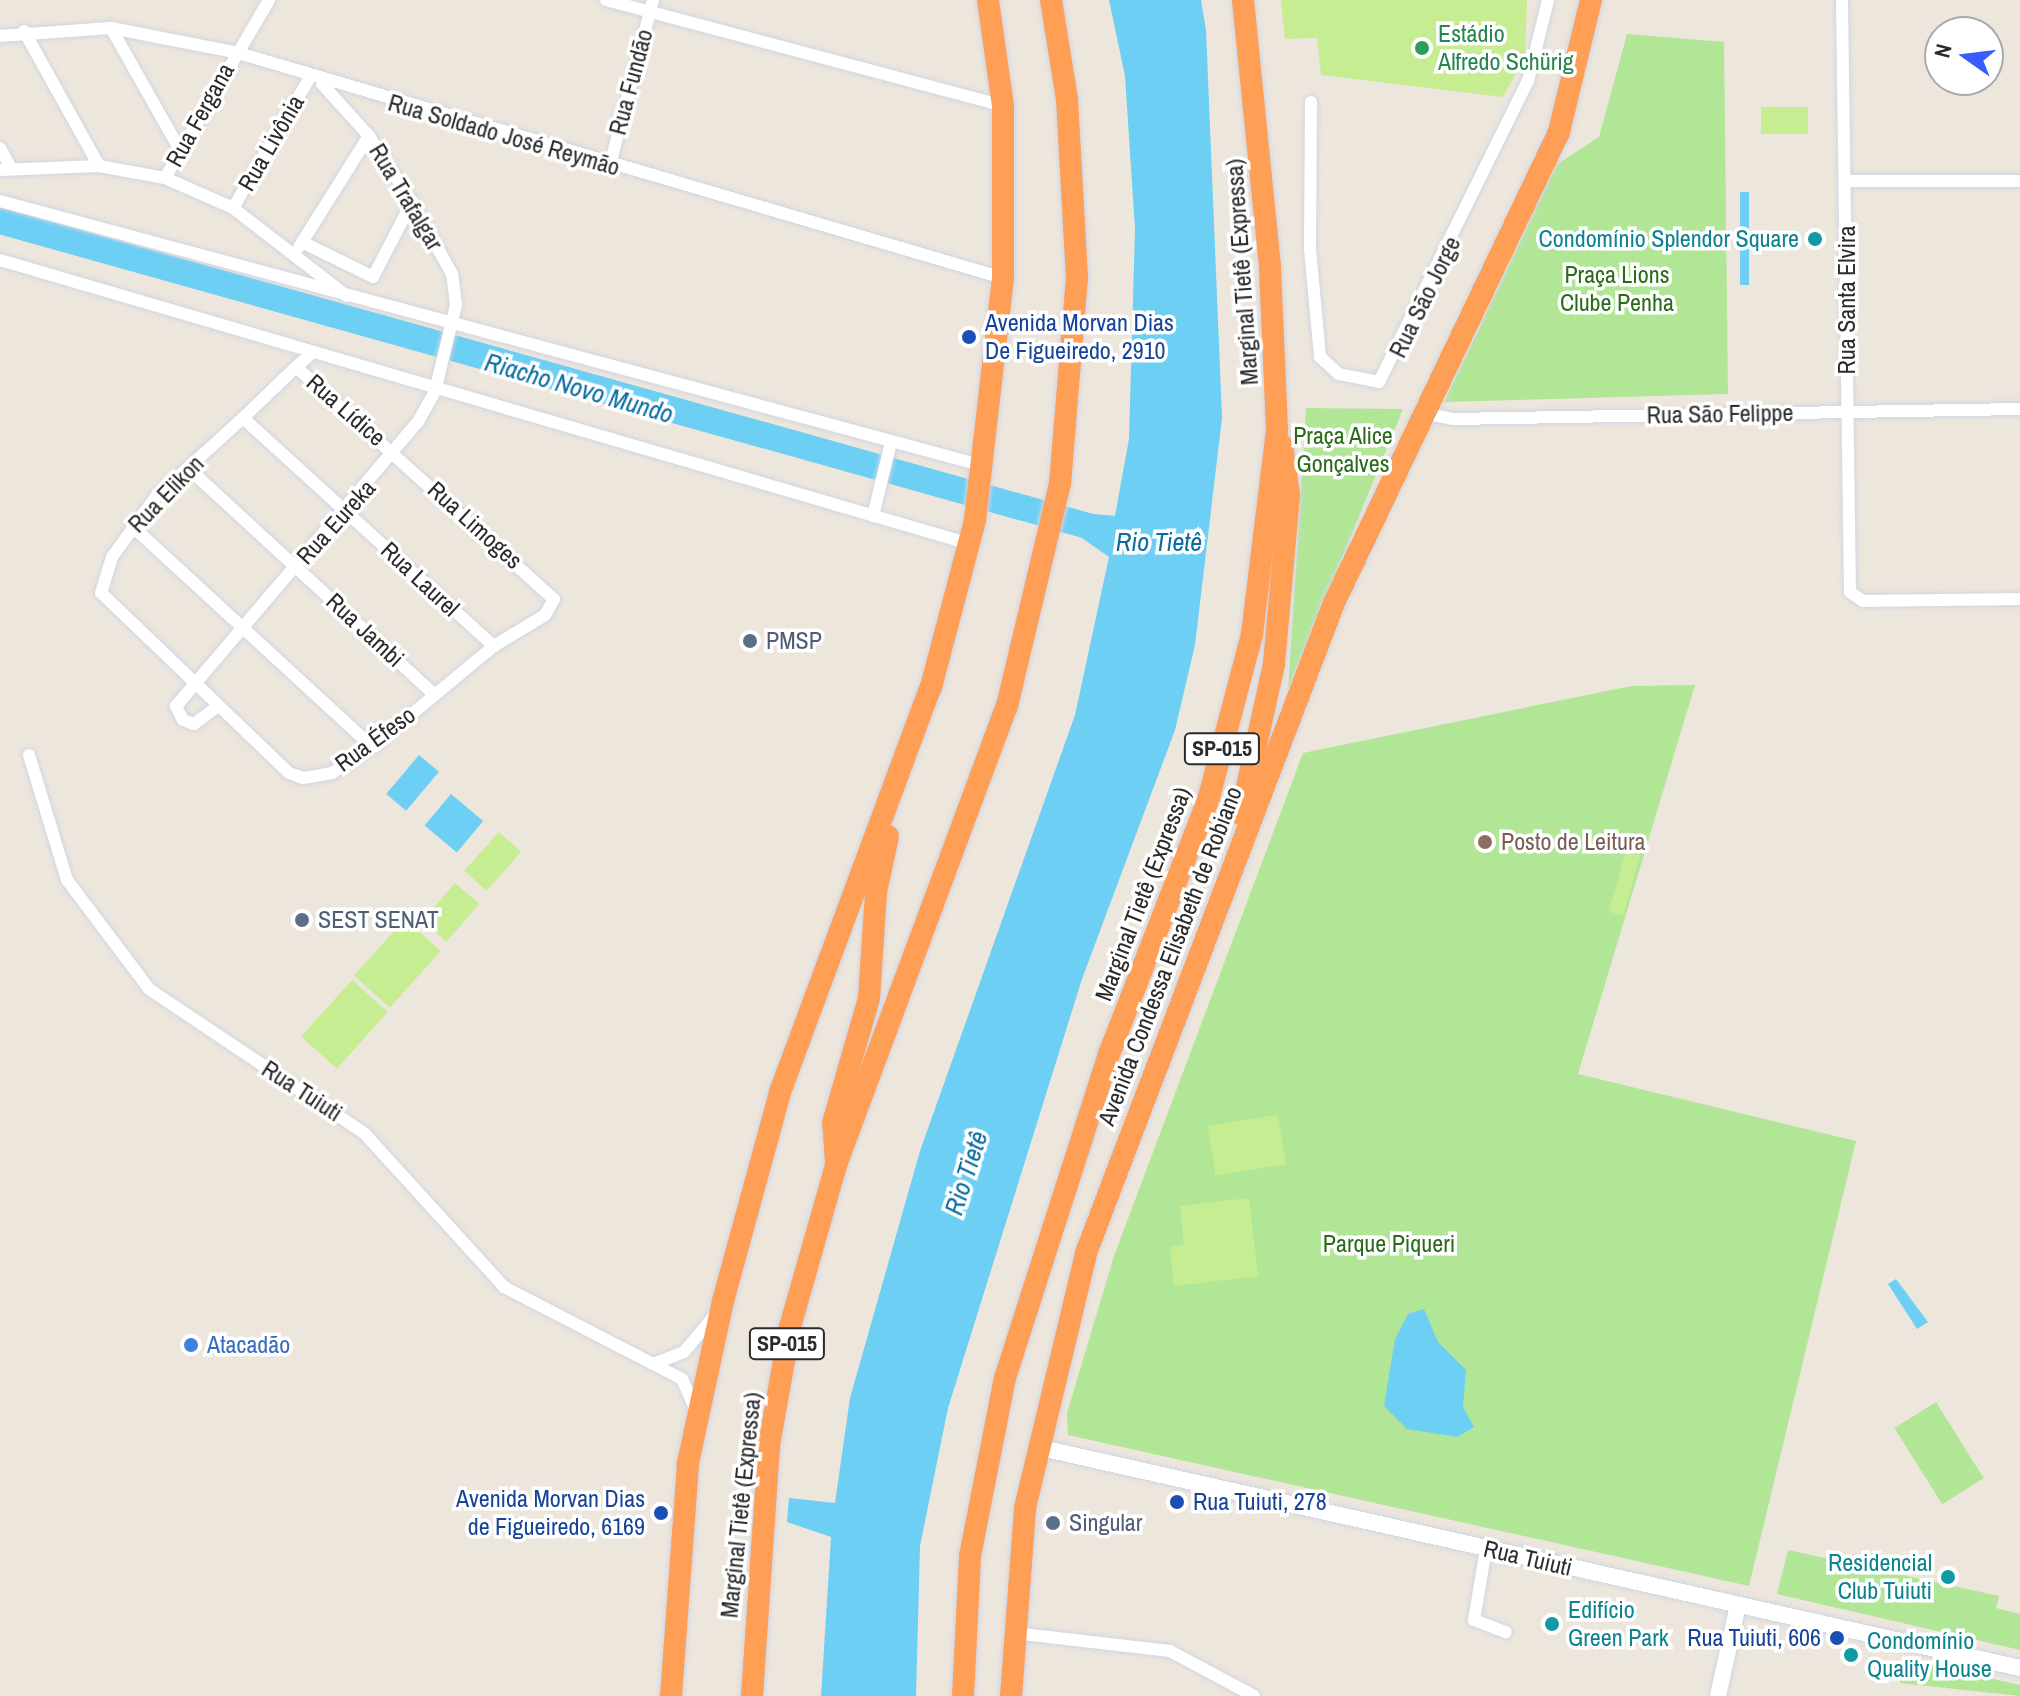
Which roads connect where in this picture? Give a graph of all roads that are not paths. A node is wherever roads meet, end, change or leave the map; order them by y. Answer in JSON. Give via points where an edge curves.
{"nodes":[{"id":1,"x":269,"y":0,"type":"edge"},
{"id":2,"x":606,"y":0,"type":"edge"},
{"id":3,"x":988,"y":0,"type":"edge"},
{"id":4,"x":1051,"y":0,"type":"edge"},
{"id":5,"x":1243,"y":0,"type":"edge"},
{"id":6,"x":1548,"y":0,"type":"edge"},
{"id":7,"x":1591,"y":0,"type":"edge"},
{"id":8,"x":1842,"y":0,"type":"edge"},
{"id":9,"x":651,"y":6,"type":"edge"},
{"id":10,"x":111,"y":28,"type":"junction"},
{"id":11,"x":24,"y":31,"type":"junction"},
{"id":12,"x":0,"y":36,"type":"edge"},
{"id":13,"x":235,"y":52,"type":"junction"},
{"id":14,"x":314,"y":80,"type":"junction"},
{"id":15,"x":1311,"y":102,"type":"dead end"},
{"id":16,"x":1003,"y":106,"type":"junction"},
{"id":17,"x":369,"y":136,"type":"junction"},
{"id":18,"x":0,"y":148,"type":"edge"},
{"id":19,"x":180,"y":150,"type":"junction"},
{"id":20,"x":610,"y":165,"type":"junction"},
{"id":21,"x":99,"y":166,"type":"junction"},
{"id":22,"x":6,"y":169,"type":"edge"},
{"id":23,"x":165,"y":178,"type":"junction"},
{"id":24,"x":1847,"y":181,"type":"junction"},
{"id":25,"x":2020,"y":181,"type":"edge"},
{"id":26,"x":0,"y":201,"type":"edge"},
{"id":27,"x":412,"y":202,"type":"junction"},
{"id":28,"x":233,"y":208,"type":"junction"},
{"id":29,"x":299,"y":248,"type":"junction"},
{"id":30,"x":0,"y":260,"type":"edge"},
{"id":31,"x":1003,"y":278,"type":"junction"},
{"id":32,"x":349,"y":299,"type":"junction"},
{"id":33,"x":450,"y":333,"type":"junction"},
{"id":34,"x":310,"y":355,"type":"junction"},
{"id":35,"x":296,"y":367,"type":"junction"},
{"id":36,"x":435,"y":391,"type":"junction"},
{"id":37,"x":2020,"y":409,"type":"edge"},
{"id":38,"x":1847,"y":412,"type":"junction"},
{"id":39,"x":1422,"y":413,"type":"junction"},
{"id":40,"x":243,"y":418,"type":"junction"},
{"id":41,"x":1277,"y":429,"type":"junction"},
{"id":42,"x":891,"y":442,"type":"junction"},
{"id":43,"x":396,"y":454,"type":"junction"},
{"id":44,"x":188,"y":468,"type":"junction"},
{"id":45,"x":983,"y":473,"type":"junction"},
{"id":46,"x":347,"y":511,"type":"junction"},
{"id":47,"x":873,"y":516,"type":"junction"},
{"id":48,"x":132,"y":526,"type":"junction"},
{"id":49,"x":970,"y":544,"type":"junction"},
{"id":50,"x":297,"y":565,"type":"junction"},
{"id":51,"x":553,"y":595,"type":"joint"},
{"id":52,"x":2020,"y":599,"type":"edge"},
{"id":53,"x":242,"y":625,"type":"junction"},
{"id":54,"x":494,"y":646,"type":"junction"},
{"id":55,"x":192,"y":680,"type":"junction"},
{"id":56,"x":434,"y":694,"type":"junction"},
{"id":57,"x":218,"y":706,"type":"junction"},
{"id":58,"x":372,"y":747,"type":"junction"},
{"id":59,"x":29,"y":755,"type":"dead end"},
{"id":60,"x":904,"y":766,"type":"junction"},
{"id":61,"x":1201,"y":948,"type":"junction"},
{"id":62,"x":836,"y":1165,"type":"junction"},
{"id":63,"x":723,"y":1301,"type":"junction"},
{"id":64,"x":653,"y":1364,"type":"junction"},
{"id":65,"x":697,"y":1417,"type":"junction"},
{"id":66,"x":1037,"y":1447,"type":"junction"},
{"id":67,"x":1486,"y":1549,"type":"junction"},
{"id":68,"x":1738,"y":1605,"type":"junction"},
{"id":69,"x":1506,"y":1632,"type":"dead end"},
{"id":70,"x":1013,"y":1633,"type":"junction"},
{"id":71,"x":2020,"y":1668,"type":"edge"},
{"id":72,"x":671,"y":1696,"type":"edge"},
{"id":73,"x":752,"y":1696,"type":"edge"},
{"id":74,"x":963,"y":1696,"type":"edge"},
{"id":75,"x":1011,"y":1696,"type":"edge"},
{"id":76,"x":1254,"y":1696,"type":"edge"},
{"id":77,"x":1718,"y":1696,"type":"edge"}],
"edges":[{"from":1,"to":13,"type":"street","name":"Rua Fergana"},
{"from":2,"to":9,"type":"street"},
{"from":3,"to":16,"type":"highway"},
{"from":4,"to":62,"type":"highway","name":"Marginal Tietê (Expressa)","number":"SP-015","via":[[1067,99],[1077,278],[1060,484],[1007,706]]},
{"from":5,"to":41,"type":"highway","name":"Marginal Tietê (Expressa)","number":"SP-015","via":[[1268,250]]},
{"from":6,"to":15,"type":"street","name":"Rua São Jorge","via":[[1528,81],[1379,382],[1339,374],[1320,357],[1310,249]]},
{"from":7,"to":39,"type":"highway","name":"Avenida Condessa Elisabeth de Robiano","via":[[1554,144]]},
{"from":8,"to":24,"type":"street","name":"Rua Santa Elvira"},
{"from":9,"to":16,"type":"street"},
{"from":9,"to":20,"type":"street","name":"Rua Fundão"},
{"from":10,"to":11,"type":"street","name":"Rua Soldado José Reymão"},
{"from":10,"to":13,"type":"street","name":"Rua Soldado José Reymão"},
{"from":10,"to":19,"type":"street"},
{"from":11,"to":12,"type":"street","name":"Rua Soldado José Reymão"},
{"from":11,"to":21,"type":"street"},
{"from":13,"to":14,"type":"street","name":"Rua Soldado José Reymão"},
{"from":13,"to":19,"type":"street","name":"Rua Fergana"},
{"from":14,"to":17,"type":"street","name":"Rua Trafalgar"},
{"from":14,"to":20,"type":"street","name":"Rua Soldado José Reymão"},
{"from":14,"to":28,"type":"street","name":"Rua Livônia"},
{"from":16,"to":31,"type":"highway"},
{"from":17,"to":27,"type":"street","name":"Rua Trafalgar"},
{"from":17,"to":29,"type":"street"},
{"from":18,"to":22,"type":"street"},
{"from":19,"to":23,"type":"street","name":"Rua Fergana"},
{"from":20,"to":31,"type":"street","name":"Rua Soldado José Reymão"},
{"from":21,"to":22,"type":"street"},
{"from":21,"to":23,"type":"street"},
{"from":23,"to":28,"type":"street"},
{"from":24,"to":25,"type":"street"},
{"from":24,"to":38,"type":"street","name":"Rua Santa Elvira"},
{"from":26,"to":32,"type":"street"},
{"from":27,"to":29,"type":"street","via":[[373,277]]},
{"from":27,"to":33,"type":"street","name":"Rua Trafalgar","via":[[452,274]]},
{"from":28,"to":29,"type":"street"},
{"from":29,"to":32,"type":"street"},
{"from":30,"to":34,"type":"street"},
{"from":31,"to":45,"type":"highway"},
{"from":32,"to":33,"type":"street"},
{"from":33,"to":36,"type":"street","name":"Rua Eureka"},
{"from":33,"to":42,"type":"street"},
{"from":34,"to":35,"type":"street","name":"Rua Elikon"},
{"from":34,"to":36,"type":"street"},
{"from":35,"to":40,"type":"street","name":"Rua Elikon"},
{"from":35,"to":43,"type":"street","name":"Rua Lídice"},
{"from":36,"to":43,"type":"street","name":"Rua Eureka"},
{"from":36,"to":47,"type":"street"},
{"from":37,"to":38,"type":"street","name":"Rua São Felippe"},
{"from":38,"to":39,"type":"street","name":"Rua São Felippe","via":[[1452,419]]},
{"from":38,"to":52,"type":"street","name":"Rua Santa Elvira","via":[[1854,598]]},
{"from":39,"to":61,"type":"highway","name":"Avenida Condessa Elisabeth de Robiano","via":[[1334,603]]},
{"from":40,"to":44,"type":"street","name":"Rua Elikon"},
{"from":40,"to":46,"type":"street","name":"Rua Laurel"},
{"from":41,"to":61,"type":"highway","via":[[1289,495],[1274,664]]},
{"from":41,"to":74,"type":"highway","name":"Marginal Tietê (Expressa)","number":"SP-015","via":[[1252,634],[1209,797],[1109,1054],[1005,1378],[970,1556]]},
{"from":42,"to":45,"type":"street"},
{"from":42,"to":47,"type":"street"},
{"from":43,"to":46,"type":"street","name":"Rua Eureka"},
{"from":43,"to":51,"type":"street","name":"Rua Limoges"},
{"from":44,"to":48,"type":"street","name":"Rua Elikon"},
{"from":44,"to":50,"type":"street","name":"Rua Jambi"},
{"from":45,"to":49,"type":"highway"},
{"from":46,"to":50,"type":"street","name":"Rua Eureka"},
{"from":46,"to":54,"type":"street","name":"Rua Laurel"},
{"from":47,"to":49,"type":"street"},
{"from":48,"to":53,"type":"street"},
{"from":48,"to":55,"type":"street","name":"Rua Elikon","via":[[107,567],[102,596]]},
{"from":49,"to":60,"type":"highway"},
{"from":50,"to":53,"type":"street","name":"Rua Eureka"},
{"from":50,"to":56,"type":"street","name":"Rua Jambi"},
{"from":51,"to":54,"type":"street","name":"Rua Éfeso","via":[[545,615]]},
{"from":53,"to":55,"type":"street","name":"Rua Eureka"},
{"from":53,"to":58,"type":"street"},
{"from":54,"to":56,"type":"street","name":"Rua Éfeso"},
{"from":55,"to":57,"type":"street","name":"Rua Éfeso"},
{"from":55,"to":57,"type":"street","name":"Rua Eureka","via":[[176,709],[186,722],[203,722]]},
{"from":56,"to":58,"type":"street","name":"Rua Éfeso"},
{"from":57,"to":58,"type":"street","name":"Rua Éfeso","via":[[293,776],[332,773]]},
{"from":59,"to":64,"type":"street","name":"Rua Tuiuti","via":[[67,880],[149,989],[364,1133],[504,1287]]},
{"from":60,"to":62,"type":"highway","via":[[876,892],[869,998],[833,1123]]},
{"from":60,"to":63,"type":"highway","via":[[821,968]]},
{"from":61,"to":66,"type":"highway","name":"Avenida Condessa Elisabeth de Robiano","via":[[1086,1253]]},
{"from":62,"to":73,"type":"highway","name":"Marginal Tietê (Expressa)","number":"SP-015","via":[[790,1327],[769,1445]]},
{"from":63,"to":64,"type":"street","via":[[684,1352]]},
{"from":63,"to":65,"type":"highway"},
{"from":64,"to":65,"type":"street","name":"Rua Tuiuti","via":[[688,1386]]},
{"from":65,"to":72,"type":"highway"},
{"from":66,"to":67,"type":"street","name":"Rua Tuiuti"},
{"from":66,"to":70,"type":"highway","name":"Avenida Condessa Elisabeth de Robiano"},
{"from":67,"to":68,"type":"street","name":"Rua Tuiuti"},
{"from":67,"to":69,"type":"street","via":[[1474,1620]]},
{"from":68,"to":71,"type":"street","name":"Rua Tuiuti"},
{"from":68,"to":77,"type":"street"},
{"from":70,"to":75,"type":"highway","name":"Avenida Condessa Elisabeth de Robiano"},
{"from":70,"to":76,"type":"street","via":[[1170,1651]]}]}
